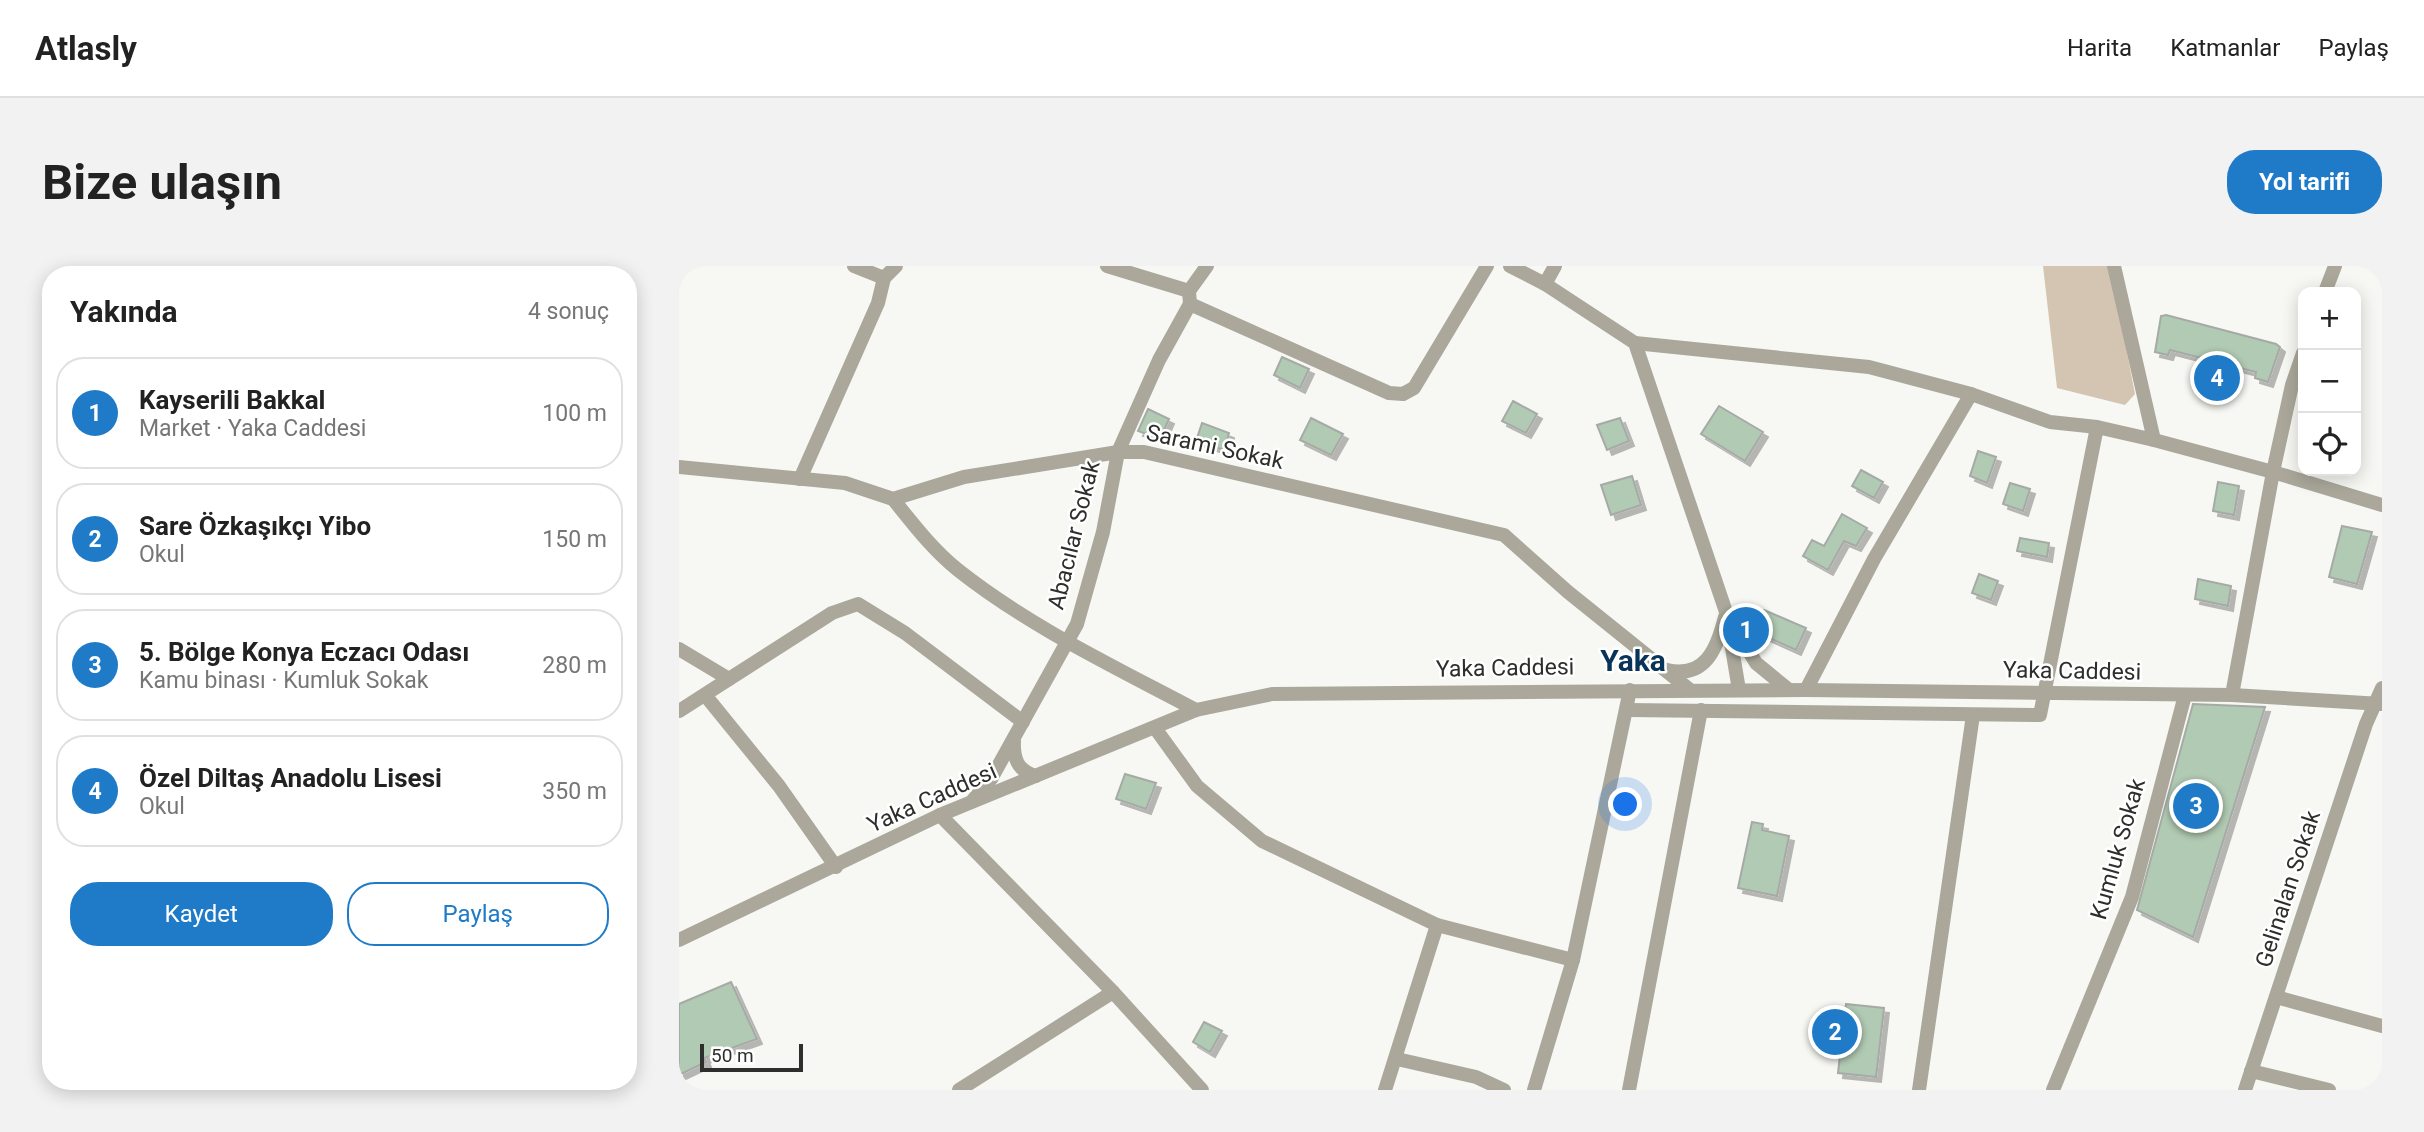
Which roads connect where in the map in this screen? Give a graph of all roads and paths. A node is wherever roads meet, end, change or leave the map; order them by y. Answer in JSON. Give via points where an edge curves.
{"nodes":[{"id":1,"x":854,"y":266,"type":"edge"},
{"id":2,"x":896,"y":266,"type":"edge"},
{"id":3,"x":1107,"y":266,"type":"edge"},
{"id":4,"x":1207,"y":266,"type":"edge"},
{"id":5,"x":1487,"y":266,"type":"edge"},
{"id":6,"x":1510,"y":266,"type":"edge"},
{"id":7,"x":1555,"y":266,"type":"edge"},
{"id":8,"x":2114,"y":266,"type":"edge"},
{"id":9,"x":2335,"y":266,"type":"edge"},
{"id":10,"x":884,"y":278,"type":"junction"},
{"id":11,"x":1545,"y":284,"type":"junction"},
{"id":12,"x":2327,"y":287,"type":"edge"},
{"id":13,"x":1189,"y":298,"type":"junction"},
{"id":14,"x":1635,"y":343,"type":"junction"},
{"id":15,"x":2298,"y":368,"type":"edge"},
{"id":16,"x":1971,"y":394,"type":"junction"},
{"id":17,"x":2097,"y":427,"type":"junction"},
{"id":18,"x":2154,"y":440,"type":"junction"},
{"id":19,"x":1118,"y":452,"type":"junction"},
{"id":20,"x":679,"y":467,"type":"edge"},
{"id":21,"x":2273,"y":472,"type":"junction"},
{"id":22,"x":800,"y":479,"type":"junction"},
{"id":23,"x":893,"y":499,"type":"junction"},
{"id":24,"x":2382,"y":505,"type":"edge"},
{"id":25,"x":1726,"y":612,"type":"junction"},
{"id":26,"x":1067,"y":641,"type":"junction"},
{"id":27,"x":679,"y":649,"type":"edge"},
{"id":28,"x":1661,"y":669,"type":"junction"},
{"id":29,"x":729,"y":679,"type":"junction"},
{"id":30,"x":2382,"y":688,"type":"edge"},
{"id":31,"x":1630,"y":690,"type":"junction"},
{"id":32,"x":1690,"y":690,"type":"junction"},
{"id":33,"x":1739,"y":690,"type":"junction"},
{"id":34,"x":1789,"y":690,"type":"junction"},
{"id":35,"x":1806,"y":690,"type":"junction"},
{"id":36,"x":2045,"y":694,"type":"junction"},
{"id":37,"x":705,"y":695,"type":"junction"},
{"id":38,"x":2185,"y":695,"type":"junction"},
{"id":39,"x":2232,"y":695,"type":"junction"},
{"id":40,"x":2379,"y":704,"type":"edge"},
{"id":41,"x":1196,"y":710,"type":"junction"},
{"id":42,"x":1627,"y":710,"type":"junction"},
{"id":43,"x":1701,"y":710,"type":"junction"},
{"id":44,"x":679,"y":711,"type":"edge"},
{"id":45,"x":1973,"y":715,"type":"junction"},
{"id":46,"x":1023,"y":722,"type":"junction"},
{"id":47,"x":1155,"y":728,"type":"junction"},
{"id":48,"x":1014,"y":738,"type":"junction"},
{"id":49,"x":1036,"y":776,"type":"junction"},
{"id":50,"x":967,"y":806,"type":"junction"},
{"id":51,"x":940,"y":815,"type":"junction"},
{"id":52,"x":836,"y":867,"type":"junction"},
{"id":53,"x":1437,"y":925,"type":"junction"},
{"id":54,"x":679,"y":940,"type":"edge"},
{"id":55,"x":1573,"y":960,"type":"junction"},
{"id":56,"x":1113,"y":992,"type":"junction"},
{"id":57,"x":2276,"y":997,"type":"junction"},
{"id":58,"x":2382,"y":1026,"type":"edge"},
{"id":59,"x":1397,"y":1059,"type":"junction"},
{"id":60,"x":2251,"y":1071,"type":"junction"},
{"id":61,"x":959,"y":1090,"type":"edge"},
{"id":62,"x":1202,"y":1090,"type":"edge"},
{"id":63,"x":1385,"y":1090,"type":"edge"},
{"id":64,"x":1504,"y":1090,"type":"edge"},
{"id":65,"x":1534,"y":1090,"type":"edge"},
{"id":66,"x":1629,"y":1090,"type":"edge"},
{"id":67,"x":1919,"y":1090,"type":"edge"},
{"id":68,"x":2053,"y":1090,"type":"edge"},
{"id":69,"x":2245,"y":1090,"type":"edge"},
{"id":70,"x":2329,"y":1090,"type":"edge"}],
"edges":[{"from":1,"to":10,"type":"street"},
{"from":2,"to":10,"type":"street"},
{"from":3,"to":13,"type":"street"},
{"from":4,"to":13,"type":"street","name":"Abacılar Sokak"},
{"from":5,"to":13,"type":"street","via":[[1414,388],[1403,394],[1389,393]]},
{"from":6,"to":11,"type":"street"},
{"from":7,"to":11,"type":"street"},
{"from":8,"to":18,"type":"street"},
{"from":9,"to":12,"type":"street"},
{"from":10,"to":22,"type":"street","via":[[879,303]]},
{"from":11,"to":14,"type":"street"},
{"from":13,"to":19,"type":"street","name":"Abacılar Sokak"},
{"from":14,"to":16,"type":"street","via":[[1869,367]]},
{"from":14,"to":25,"type":"street"},
{"from":15,"to":21,"type":"street"},
{"from":16,"to":17,"type":"street","via":[[2050,422]]},
{"from":16,"to":35,"type":"street","via":[[1874,559]]},
{"from":17,"to":18,"type":"street"},
{"from":17,"to":36,"type":"street"},
{"from":18,"to":21,"type":"street"},
{"from":19,"to":23,"type":"street","name":"Sarami Sokak","via":[[964,477]]},
{"from":19,"to":26,"type":"street","name":"Abacılar Sokak","via":[[1088,592]]},
{"from":19,"to":28,"type":"street","name":"Sarami Sokak","via":[[1144,452],[1504,535]]},
{"from":20,"to":22,"type":"street"},
{"from":21,"to":24,"type":"street"},
{"from":21,"to":39,"type":"street"},
{"from":22,"to":23,"type":"street","via":[[845,483]]},
{"from":23,"to":26,"type":"street","via":[[956,568]]},
{"from":25,"to":28,"type":"street","via":[[1721,636],[1700,667],[1682,674]]},
{"from":25,"to":33,"type":"street"},
{"from":25,"to":34,"type":"street","via":[[1756,663]]},
{"from":26,"to":41,"type":"street"},
{"from":26,"to":46,"type":"street","name":"Abacılar Sokak"},
{"from":27,"to":29,"type":"street"},
{"from":28,"to":32,"type":"street","name":"Sarami Sokak"},
{"from":29,"to":37,"type":"street"},
{"from":29,"to":46,"type":"street","via":[[832,613],[858,604],[905,633]]},
{"from":30,"to":40,"type":"street","name":"Gelinalan Sokak"},
{"from":31,"to":32,"type":"street","name":"Yaka Caddesi"},
{"from":31,"to":41,"type":"street","name":"Yaka Caddesi","via":[[1272,694]]},
{"from":31,"to":42,"type":"street"},
{"from":32,"to":33,"type":"street","name":"Yaka Caddesi"},
{"from":33,"to":34,"type":"street","name":"Yaka Caddesi"},
{"from":34,"to":35,"type":"street","name":"Yaka Caddesi"},
{"from":35,"to":36,"type":"street","name":"Yaka Caddesi"},
{"from":36,"to":38,"type":"street","name":"Yaka Caddesi"},
{"from":36,"to":45,"type":"street","via":[[2040,715]]},
{"from":37,"to":44,"type":"street"},
{"from":37,"to":52,"type":"street","via":[[779,786]]},
{"from":38,"to":39,"type":"street","name":"Yaka Caddesi"},
{"from":38,"to":68,"type":"street","name":"Kumluk Sokak","via":[[2132,897]]},
{"from":39,"to":40,"type":"street","name":"Yaka Caddesi"},
{"from":40,"to":57,"type":"street","name":"Gelinalan Sokak"},
{"from":41,"to":47,"type":"street","name":"Yaka Caddesi"},
{"from":42,"to":43,"type":"street"},
{"from":42,"to":55,"type":"street"},
{"from":43,"to":45,"type":"street"},
{"from":43,"to":66,"type":"street"},
{"from":45,"to":67,"type":"street"},
{"from":46,"to":48,"type":"street","name":"Abacılar Sokak"},
{"from":47,"to":49,"type":"street","name":"Yaka Caddesi"},
{"from":47,"to":53,"type":"street","via":[[1197,786],[1262,841]]},
{"from":48,"to":49,"type":"street","via":[[1018,765]]},
{"from":48,"to":50,"type":"street","name":"Abacılar Sokak","via":[[991,779]]},
{"from":49,"to":50,"type":"street","name":"Yaka Caddesi"},
{"from":50,"to":51,"type":"street","name":"Yaka Caddesi"},
{"from":51,"to":52,"type":"street","name":"Yaka Caddesi"},
{"from":51,"to":56,"type":"street"},
{"from":52,"to":54,"type":"street","name":"Yaka Caddesi"},
{"from":53,"to":55,"type":"street"},
{"from":53,"to":59,"type":"street"},
{"from":55,"to":65,"type":"street"},
{"from":56,"to":61,"type":"street"},
{"from":56,"to":62,"type":"street"},
{"from":57,"to":58,"type":"street"},
{"from":57,"to":60,"type":"street","name":"Gelinalan Sokak"},
{"from":59,"to":63,"type":"street"},
{"from":59,"to":64,"type":"street","via":[[1476,1077]]},
{"from":60,"to":69,"type":"street","name":"Gelinalan Sokak"},
{"from":60,"to":70,"type":"street"}]}
